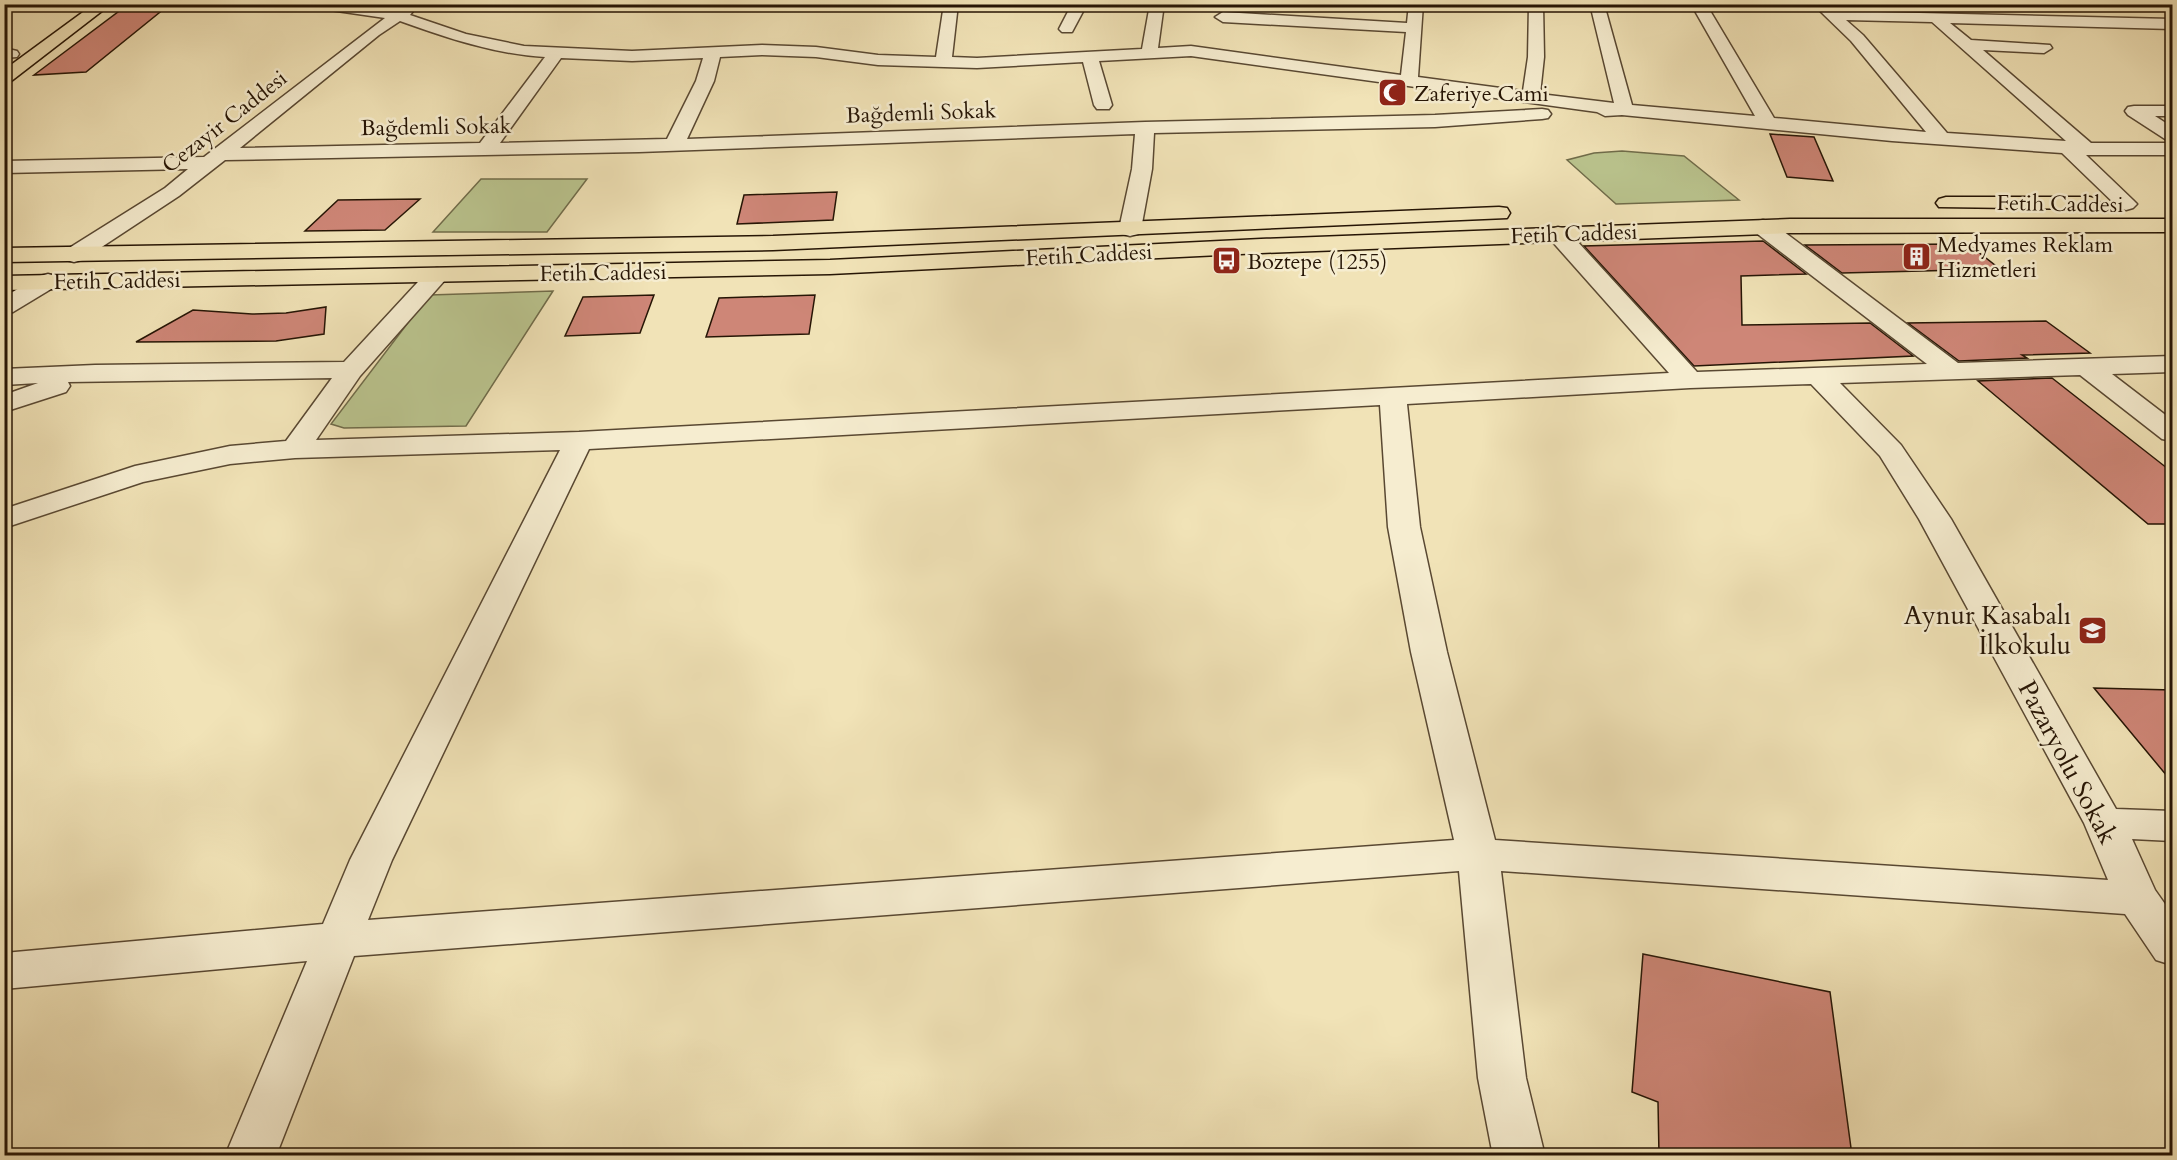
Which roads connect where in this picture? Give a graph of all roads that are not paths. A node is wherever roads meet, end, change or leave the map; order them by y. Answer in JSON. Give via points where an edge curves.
{"nodes":[{"id":1,"x":81,"y":4,"type":"edge"},
{"id":2,"x":104,"y":4,"type":"edge"},
{"id":3,"x":316,"y":4,"type":"edge"},
{"id":4,"x":419,"y":4,"type":"edge"},
{"id":5,"x":951,"y":4,"type":"edge"},
{"id":6,"x":1080,"y":4,"type":"edge"},
{"id":7,"x":1157,"y":4,"type":"edge"},
{"id":8,"x":1290,"y":4,"type":"edge"},
{"id":9,"x":1416,"y":4,"type":"edge"},
{"id":10,"x":1536,"y":4,"type":"edge"},
{"id":11,"x":1597,"y":4,"type":"edge"},
{"id":12,"x":1698,"y":4,"type":"edge"},
{"id":13,"x":1827,"y":10,"type":"edge"},
{"id":14,"x":397,"y":15,"type":"junction"},
{"id":15,"x":1223,"y":17,"type":"dead end"},
{"id":16,"x":1935,"y":18,"type":"junction"},
{"id":17,"x":1288,"y":20,"type":"junction"},
{"id":18,"x":2128,"y":23,"type":"junction"},
{"id":19,"x":2172,"y":24,"type":"edge"},
{"id":20,"x":1414,"y":28,"type":"junction"},
{"id":21,"x":1067,"y":29,"type":"dead end"},
{"id":22,"x":2155,"y":38,"type":"dead end"},
{"id":23,"x":1966,"y":45,"type":"junction"},
{"id":24,"x":2044,"y":48,"type":"dead end"},
{"id":25,"x":557,"y":52,"type":"junction"},
{"id":26,"x":713,"y":52,"type":"junction"},
{"id":27,"x":1149,"y":54,"type":"junction"},
{"id":28,"x":7,"y":56,"type":"edge"},
{"id":29,"x":1090,"y":58,"type":"junction"},
{"id":30,"x":943,"y":62,"type":"junction"},
{"id":31,"x":4,"y":78,"type":"edge"},
{"id":32,"x":1409,"y":82,"type":"junction"},
{"id":33,"x":1445,"y":86,"type":"junction"},
{"id":34,"x":1531,"y":98,"type":"junction"},
{"id":35,"x":1103,"y":105,"type":"dead end"},
{"id":36,"x":1624,"y":109,"type":"junction"},
{"id":37,"x":2172,"y":111,"type":"edge"},
{"id":38,"x":1435,"y":121,"type":"junction"},
{"id":39,"x":1768,"y":123,"type":"junction"},
{"id":40,"x":1145,"y":128,"type":"junction"},
{"id":41,"x":2172,"y":135,"type":"edge"},
{"id":42,"x":1941,"y":138,"type":"junction"},
{"id":43,"x":674,"y":145,"type":"junction"},
{"id":44,"x":2076,"y":148,"type":"junction"},
{"id":45,"x":486,"y":149,"type":"junction"},
{"id":46,"x":2172,"y":149,"type":"edge"},
{"id":47,"x":214,"y":159,"type":"junction"},
{"id":48,"x":4,"y":167,"type":"edge"},
{"id":49,"x":1921,"y":204,"type":"dead end"},
{"id":50,"x":2126,"y":204,"type":"junction"},
{"id":51,"x":2149,"y":204,"type":"dead end"},
{"id":52,"x":1804,"y":206,"type":"dead end"},
{"id":53,"x":1524,"y":212,"type":"dead end"},
{"id":54,"x":1766,"y":217,"type":"junction"},
{"id":55,"x":2172,"y":226,"type":"edge"},
{"id":56,"x":1130,"y":229,"type":"junction"},
{"id":57,"x":1558,"y":234,"type":"junction"},
{"id":58,"x":4,"y":255,"type":"edge"},
{"id":59,"x":74,"y":255,"type":"junction"},
{"id":60,"x":437,"y":275,"type":"junction"},
{"id":61,"x":48,"y":281,"type":"junction"},
{"id":62,"x":4,"y":283,"type":"edge"},
{"id":63,"x":4,"y":308,"type":"edge"},
{"id":64,"x":2172,"y":364,"type":"edge"},
{"id":65,"x":2086,"y":367,"type":"junction"},
{"id":66,"x":351,"y":370,"type":"junction"},
{"id":67,"x":1952,"y":371,"type":"junction"},
{"id":68,"x":95,"y":373,"type":"junction"},
{"id":69,"x":1816,"y":374,"type":"junction"},
{"id":70,"x":4,"y":377,"type":"edge"},
{"id":71,"x":1690,"y":380,"type":"junction"},
{"id":72,"x":1393,"y":395,"type":"junction"},
{"id":73,"x":4,"y":404,"type":"edge"},
{"id":74,"x":2172,"y":433,"type":"edge"},
{"id":75,"x":579,"y":441,"type":"junction"},
{"id":76,"x":295,"y":449,"type":"junction"},
{"id":77,"x":4,"y":519,"type":"edge"},
{"id":78,"x":2104,"y":823,"type":"junction"},
{"id":79,"x":2172,"y":825,"type":"edge"},
{"id":80,"x":1478,"y":854,"type":"junction"},
{"id":81,"x":2137,"y":898,"type":"junction"},
{"id":82,"x":338,"y":940,"type":"junction"},
{"id":83,"x":2172,"y":947,"type":"edge"},
{"id":84,"x":4,"y":971,"type":"edge"},
{"id":85,"x":250,"y":1155,"type":"edge"},
{"id":86,"x":1519,"y":1155,"type":"edge"}],
"edges":[{"from":1,"to":28,"type":"main road"},
{"from":2,"to":31,"type":"main road"},
{"from":3,"to":14,"type":"street"},
{"from":4,"to":14,"type":"street","name":"Cezayir Caddesi"},
{"from":5,"to":30,"type":"street"},
{"from":6,"to":21,"type":"street"},
{"from":7,"to":27,"type":"street"},
{"from":8,"to":17,"type":"street"},
{"from":9,"to":20,"type":"street"},
{"from":10,"to":34,"type":"street"},
{"from":11,"to":36,"type":"street"},
{"from":12,"to":39,"type":"street"},
{"from":13,"to":16,"type":"street"},
{"from":13,"to":42,"type":"street","via":[[1857,38]]},
{"from":14,"to":25,"type":"street","via":[[462,39],[524,51]]},
{"from":14,"to":47,"type":"street","name":"Cezayir Caddesi"},
{"from":15,"to":17,"type":"street"},
{"from":16,"to":18,"type":"street"},
{"from":16,"to":23,"type":"street"},
{"from":17,"to":20,"type":"street"},
{"from":18,"to":19,"type":"street"},
{"from":18,"to":22,"type":"street"},
{"from":20,"to":32,"type":"street"},
{"from":23,"to":24,"type":"street"},
{"from":23,"to":44,"type":"street"},
{"from":25,"to":26,"type":"street","via":[[632,56]]},
{"from":25,"to":45,"type":"street"},
{"from":26,"to":30,"type":"street","via":[[816,52],[878,60]]},
{"from":26,"to":43,"type":"street","via":[[705,81]]},
{"from":27,"to":29,"type":"street"},
{"from":27,"to":32,"type":"street","via":[[1191,51]]},
{"from":29,"to":30,"type":"street"},
{"from":29,"to":35,"type":"street"},
{"from":32,"to":33,"type":"street"},
{"from":33,"to":34,"type":"street"},
{"from":33,"to":38,"type":"street"},
{"from":34,"to":36,"type":"street"},
{"from":36,"to":38,"type":"street","name":"Bağdemli Sokak"},
{"from":36,"to":39,"type":"street"},
{"from":37,"to":41,"type":"street","via":[[2134,111]]},
{"from":38,"to":40,"type":"street","name":"Bağdemli Sokak"},
{"from":39,"to":42,"type":"street"},
{"from":40,"to":43,"type":"street","name":"Bağdemli Sokak"},
{"from":40,"to":56,"type":"street","via":[[1142,169]]},
{"from":42,"to":44,"type":"street"},
{"from":43,"to":45,"type":"street","name":"Bağdemli Sokak"},
{"from":44,"to":46,"type":"street"},
{"from":44,"to":50,"type":"street"},
{"from":45,"to":47,"type":"street","name":"Bağdemli Sokak"},
{"from":47,"to":48,"type":"street","name":"Bağdemli Sokak"},
{"from":47,"to":59,"type":"street","name":"Cezayir Caddesi","via":[[172,192]]},
{"from":49,"to":50,"type":"main road","name":"Fetih Caddesi"},
{"from":50,"to":51,"type":"main road","name":"Fetih Caddesi"},
{"from":52,"to":54,"type":"main road","name":"Fetih Caddesi"},
{"from":53,"to":56,"type":"main road","name":"Fetih Caddesi"},
{"from":54,"to":55,"type":"main road","name":"Fetih Caddesi"},
{"from":54,"to":57,"type":"main road","name":"Fetih Caddesi"},
{"from":54,"to":67,"type":"street"},
{"from":56,"to":59,"type":"main road","name":"Fetih Caddesi","via":[[772,243]]},
{"from":57,"to":60,"type":"main road","name":"Fetih Caddesi","via":[[830,267]]},
{"from":57,"to":71,"type":"street"},
{"from":58,"to":59,"type":"main road","name":"Fetih Caddesi"},
{"from":60,"to":61,"type":"main road","name":"Fetih Caddesi"},
{"from":60,"to":66,"type":"street"},
{"from":61,"to":62,"type":"main road","name":"Fetih Caddesi"},
{"from":61,"to":63,"type":"street"},
{"from":64,"to":65,"type":"street"},
{"from":65,"to":67,"type":"street"},
{"from":65,"to":74,"type":"street"},
{"from":66,"to":68,"type":"street"},
{"from":66,"to":76,"type":"street"},
{"from":67,"to":69,"type":"street"},
{"from":68,"to":70,"type":"street"},
{"from":68,"to":73,"type":"street"},
{"from":69,"to":71,"type":"street"},
{"from":69,"to":78,"type":"street","name":"Pazaryolu Sokak","via":[[1891,451],[1935,519]]},
{"from":71,"to":72,"type":"street"},
{"from":72,"to":75,"type":"street"},
{"from":72,"to":80,"type":"street","via":[[1404,527]]},
{"from":75,"to":76,"type":"street"},
{"from":75,"to":82,"type":"street","via":[[371,860]]},
{"from":76,"to":77,"type":"street","via":[[230,454],[135,475]]},
{"from":78,"to":79,"type":"street"},
{"from":78,"to":81,"type":"street","name":"Pazaryolu Sokak"},
{"from":80,"to":81,"type":"street"},
{"from":80,"to":82,"type":"street"},
{"from":80,"to":86,"type":"street","via":[[1502,1078]]},
{"from":81,"to":83,"type":"street","name":"Pazaryolu Sokak"},
{"from":82,"to":84,"type":"street"},
{"from":82,"to":85,"type":"street"}]}
